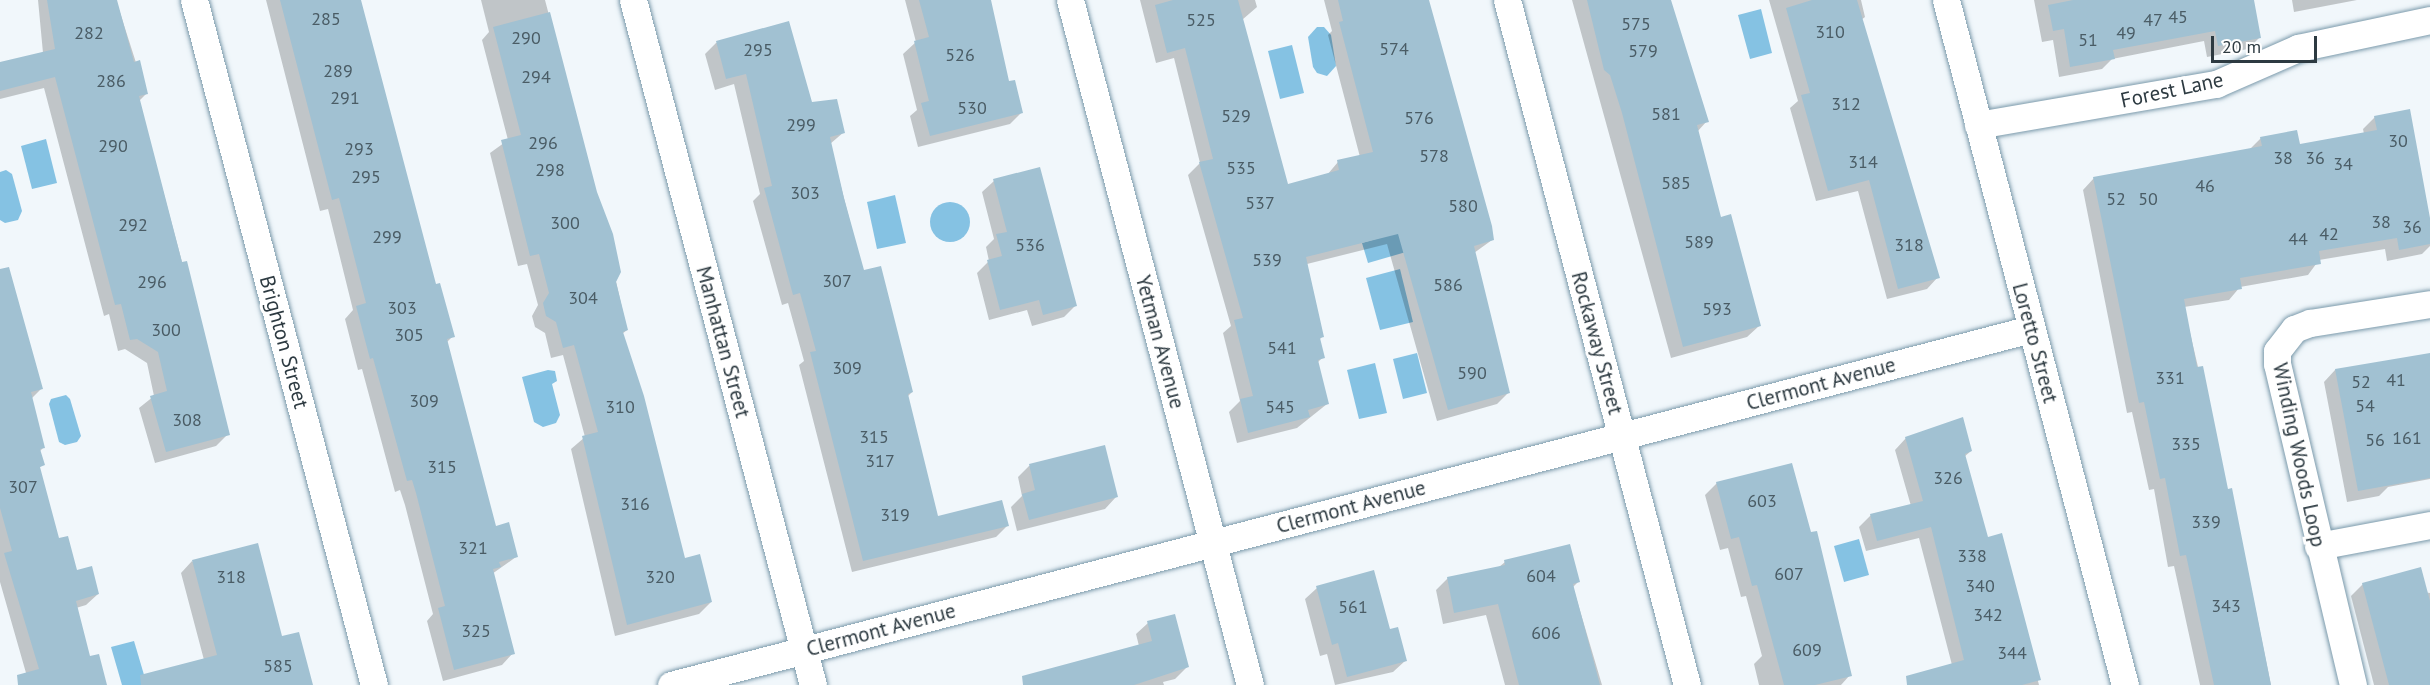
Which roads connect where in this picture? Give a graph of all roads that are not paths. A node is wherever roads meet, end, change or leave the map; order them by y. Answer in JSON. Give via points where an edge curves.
{"nodes":[{"id":1,"x":194,"y":0,"type":"edge"},
{"id":2,"x":633,"y":0,"type":"edge"},
{"id":3,"x":1070,"y":0,"type":"edge"},
{"id":4,"x":1507,"y":0,"type":"edge"},
{"id":5,"x":1946,"y":0,"type":"edge"},
{"id":6,"x":2430,"y":20,"type":"edge"},
{"id":7,"x":1978,"y":125,"type":"junction"},
{"id":8,"x":2430,"y":304,"type":"edge"},
{"id":9,"x":2031,"y":329,"type":"junction"},
{"id":10,"x":1621,"y":436,"type":"junction"},
{"id":11,"x":2430,"y":525,"type":"edge"},
{"id":12,"x":1213,"y":543,"type":"junction"},
{"id":13,"x":2318,"y":546,"type":"junction"},
{"id":14,"x":804,"y":650,"type":"junction"},
{"id":15,"x":374,"y":685,"type":"edge"},
{"id":16,"x":671,"y":685,"type":"edge"},
{"id":17,"x":813,"y":685,"type":"edge"},
{"id":18,"x":1250,"y":685,"type":"edge"},
{"id":19,"x":1687,"y":685,"type":"edge"},
{"id":20,"x":2126,"y":685,"type":"edge"},
{"id":21,"x":2353,"y":685,"type":"edge"}],
"edges":[{"from":1,"to":15,"type":"street","name":"Brighton Street"},
{"from":2,"to":14,"type":"street","name":"Manhattan Street"},
{"from":3,"to":12,"type":"street","name":"Yetman Avenue"},
{"from":4,"to":10,"type":"street","name":"Rockaway Street"},
{"from":5,"to":7,"type":"street","name":"Loretto Street"},
{"from":6,"to":7,"type":"street","name":"Forest Lane","via":[[2298,48],[2216,84]]},
{"from":7,"to":9,"type":"street","name":"Loretto Street"},
{"from":8,"to":13,"type":"street","name":"Winding Woods Loop","via":[[2310,323],[2294,329],[2277,351]]},
{"from":9,"to":10,"type":"street","name":"Clermont Avenue"},
{"from":9,"to":20,"type":"street","name":"Loretto Street"},
{"from":10,"to":12,"type":"street","name":"Clermont Avenue"},
{"from":10,"to":19,"type":"street","name":"Rockaway Street"},
{"from":11,"to":13,"type":"street"},
{"from":12,"to":14,"type":"street","name":"Clermont Avenue"},
{"from":12,"to":18,"type":"street","name":"Yetman Avenue"},
{"from":13,"to":21,"type":"street","name":"Winding Woods Loop"},
{"from":14,"to":16,"type":"street","name":"Clermont Avenue"},
{"from":14,"to":17,"type":"street","name":"Manhattan Street"}]}
